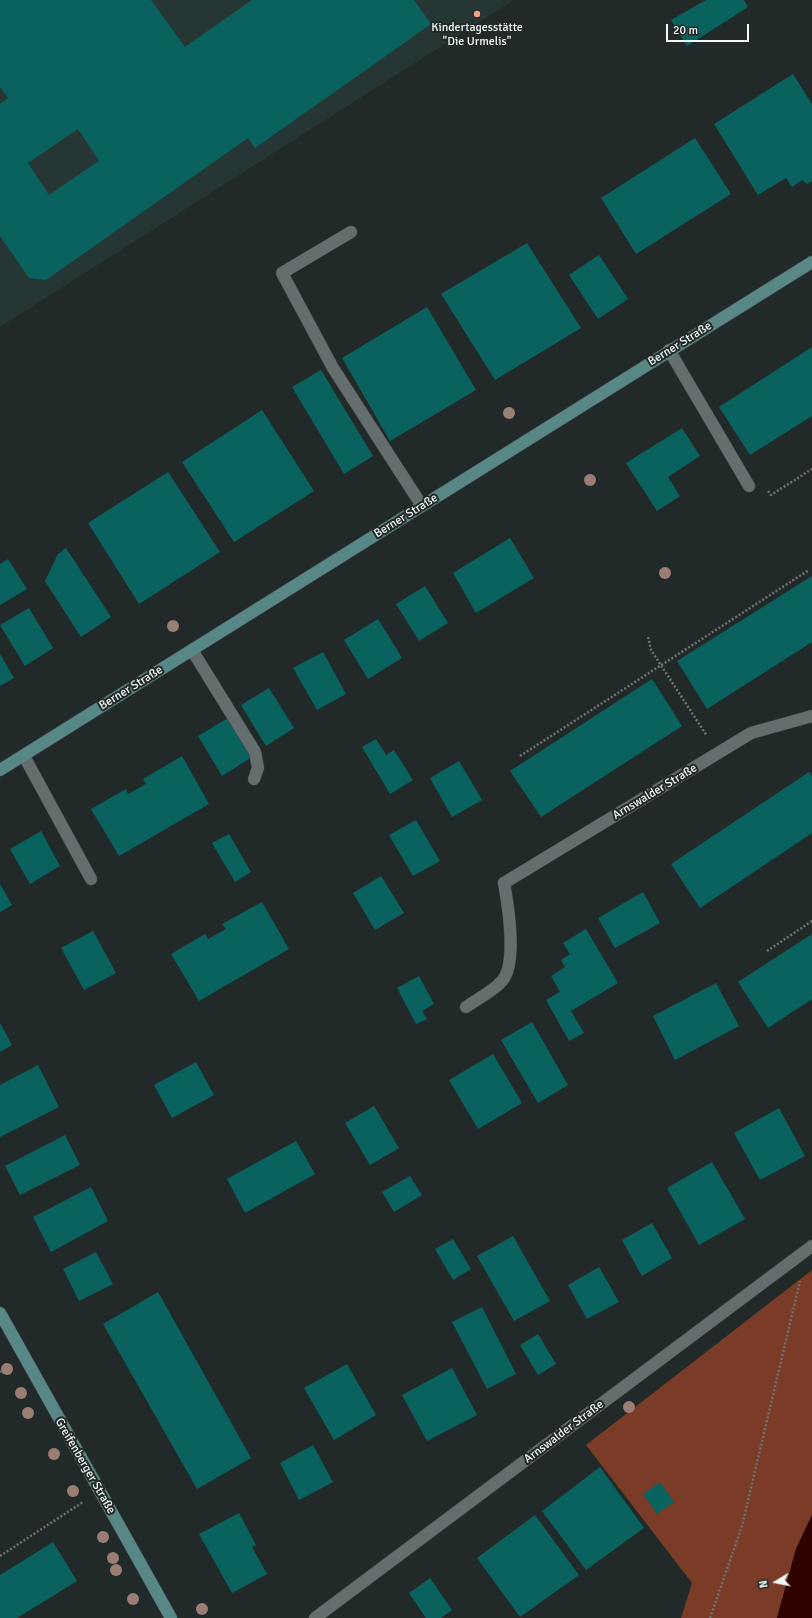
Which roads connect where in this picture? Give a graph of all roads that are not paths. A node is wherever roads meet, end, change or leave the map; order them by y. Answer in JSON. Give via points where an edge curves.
{"nodes":[{"id":1,"x":351,"y":232,"type":"dead end"},
{"id":2,"x":812,"y":262,"type":"edge"},
{"id":3,"x":669,"y":350,"type":"junction"},
{"id":4,"x":749,"y":486,"type":"dead end"},
{"id":5,"x":422,"y":506,"type":"junction"},
{"id":6,"x":192,"y":650,"type":"junction"},
{"id":7,"x":812,"y":716,"type":"edge"},
{"id":8,"x":24,"y":756,"type":"junction"},
{"id":9,"x":0,"y":770,"type":"edge"},
{"id":10,"x":254,"y":779,"type":"dead end"},
{"id":11,"x":91,"y":879,"type":"dead end"},
{"id":12,"x":466,"y":1007,"type":"dead end"},
{"id":13,"x":810,"y":1248,"type":"edge"},
{"id":14,"x":0,"y":1313,"type":"edge"},
{"id":15,"x":171,"y":1618,"type":"edge"},
{"id":16,"x":315,"y":1618,"type":"edge"}],
"edges":[{"from":1,"to":5,"type":"street","via":[[282,273],[333,368]]},
{"from":2,"to":3,"type":"main road","name":"Berner Straße"},
{"from":3,"to":4,"type":"street"},
{"from":3,"to":5,"type":"main road","name":"Berner Straße"},
{"from":5,"to":6,"type":"main road","name":"Berner Straße"},
{"from":6,"to":8,"type":"main road","name":"Berner Straße"},
{"from":6,"to":10,"type":"street","via":[[255,752],[258,768]]},
{"from":7,"to":12,"type":"street","name":"Arnswalder Straße","via":[[751,733],[504,884],[510,914],[511,959],[502,982]]},
{"from":8,"to":9,"type":"main road","name":"Berner Straße"},
{"from":8,"to":11,"type":"street"},
{"from":13,"to":16,"type":"street","name":"Arnswalder Straße"},
{"from":14,"to":15,"type":"main road","name":"Greifenberger Straße"}]}
